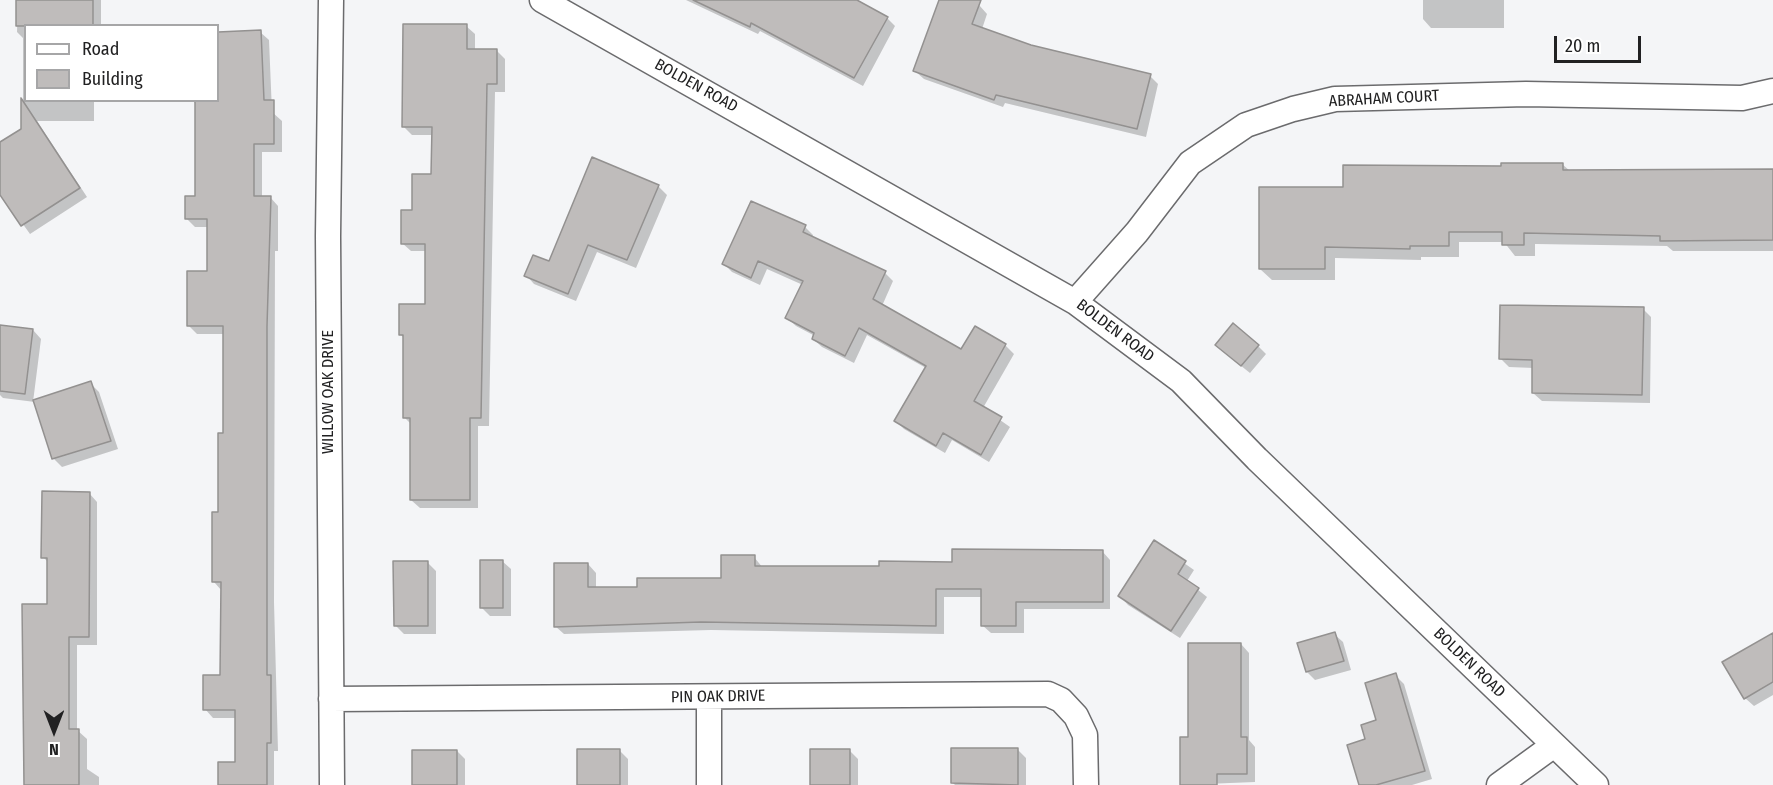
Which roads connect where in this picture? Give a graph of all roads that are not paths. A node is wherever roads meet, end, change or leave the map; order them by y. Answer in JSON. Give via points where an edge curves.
{"nodes":[{"id":1,"x":331,"y":0,"type":"edge"},
{"id":2,"x":542,"y":0,"type":"edge"},
{"id":3,"x":1773,"y":91,"type":"edge"},
{"id":4,"x":1075,"y":302,"type":"junction"},
{"id":5,"x":709,"y":697,"type":"junction"},
{"id":6,"x":331,"y":699,"type":"junction"},
{"id":7,"x":1554,"y":745,"type":"junction"},
{"id":8,"x":332,"y":785,"type":"edge"},
{"id":9,"x":709,"y":785,"type":"edge"},
{"id":10,"x":1086,"y":785,"type":"edge"},
{"id":11,"x":1499,"y":785,"type":"edge"},
{"id":12,"x":1596,"y":785,"type":"edge"}],
"edges":[{"from":1,"to":6,"type":"street","name":"WILLOW OAK DRIVE"},
{"from":2,"to":4,"type":"street","name":"BOLDEN ROAD"},
{"from":3,"to":4,"type":"street","name":"ABRAHAM COURT","via":[[1742,98],[1526,94],[1335,99],[1293,109],[1246,125],[1190,163],[1137,232]]},
{"from":4,"to":7,"type":"street","name":"BOLDEN ROAD","via":[[1181,381]]},
{"from":5,"to":6,"type":"street","name":"PIN OAK DRIVE"},
{"from":5,"to":9,"type":"street"},
{"from":5,"to":10,"type":"street","name":"PIN OAK DRIVE","via":[[1034,693],[1061,700],[1076,716],[1085,735]]},
{"from":6,"to":8,"type":"street","name":"WILLOW OAK DRIVE"},
{"from":7,"to":11,"type":"street"},
{"from":7,"to":12,"type":"street","name":"BOLDEN ROAD"}]}
